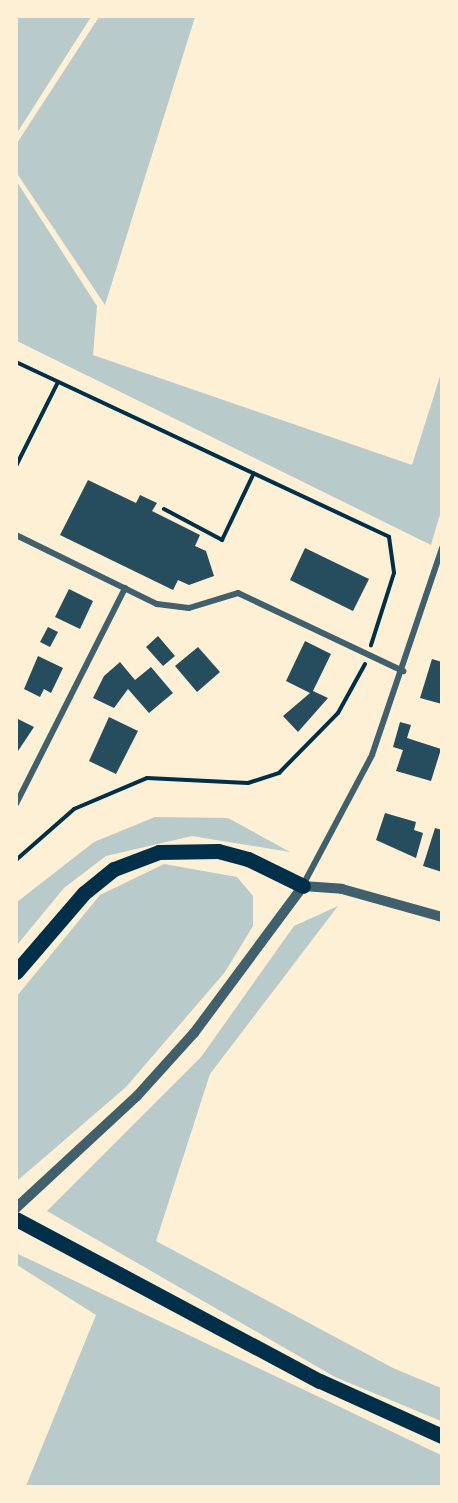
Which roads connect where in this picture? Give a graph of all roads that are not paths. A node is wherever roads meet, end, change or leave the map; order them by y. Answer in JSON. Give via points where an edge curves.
{"nodes":[{"id":1,"x":16,"y":535,"type":"edge"},
{"id":2,"x":441,"y":548,"type":"edge"},
{"id":3,"x":124,"y":588,"type":"junction"},
{"id":4,"x":403,"y":671,"type":"junction"},
{"id":5,"x":16,"y":804,"type":"edge"},
{"id":6,"x":303,"y":886,"type":"junction"},
{"id":7,"x":441,"y":917,"type":"edge"},
{"id":8,"x":16,"y":972,"type":"edge"},
{"id":9,"x":16,"y":1208,"type":"edge"},
{"id":10,"x":23,"y":1222,"type":"edge"},
{"id":11,"x":441,"y":1436,"type":"edge"}],
"edges":[{"from":1,"to":3,"type":"street"},
{"from":2,"to":4,"type":"street"},
{"from":3,"to":4,"type":"street","via":[[173,608],[238,593]]},
{"from":3,"to":5,"type":"street"},
{"from":4,"to":6,"type":"street","via":[[372,755]]},
{"from":6,"to":7,"type":"street","via":[[342,889]]},
{"from":6,"to":8,"type":"highway","via":[[248,859],[218,851],[159,852],[114,869],[84,893]]},
{"from":6,"to":9,"type":"street","via":[[194,1033],[137,1096]]},
{"from":10,"to":11,"type":"highway","via":[[320,1381]]}]}
